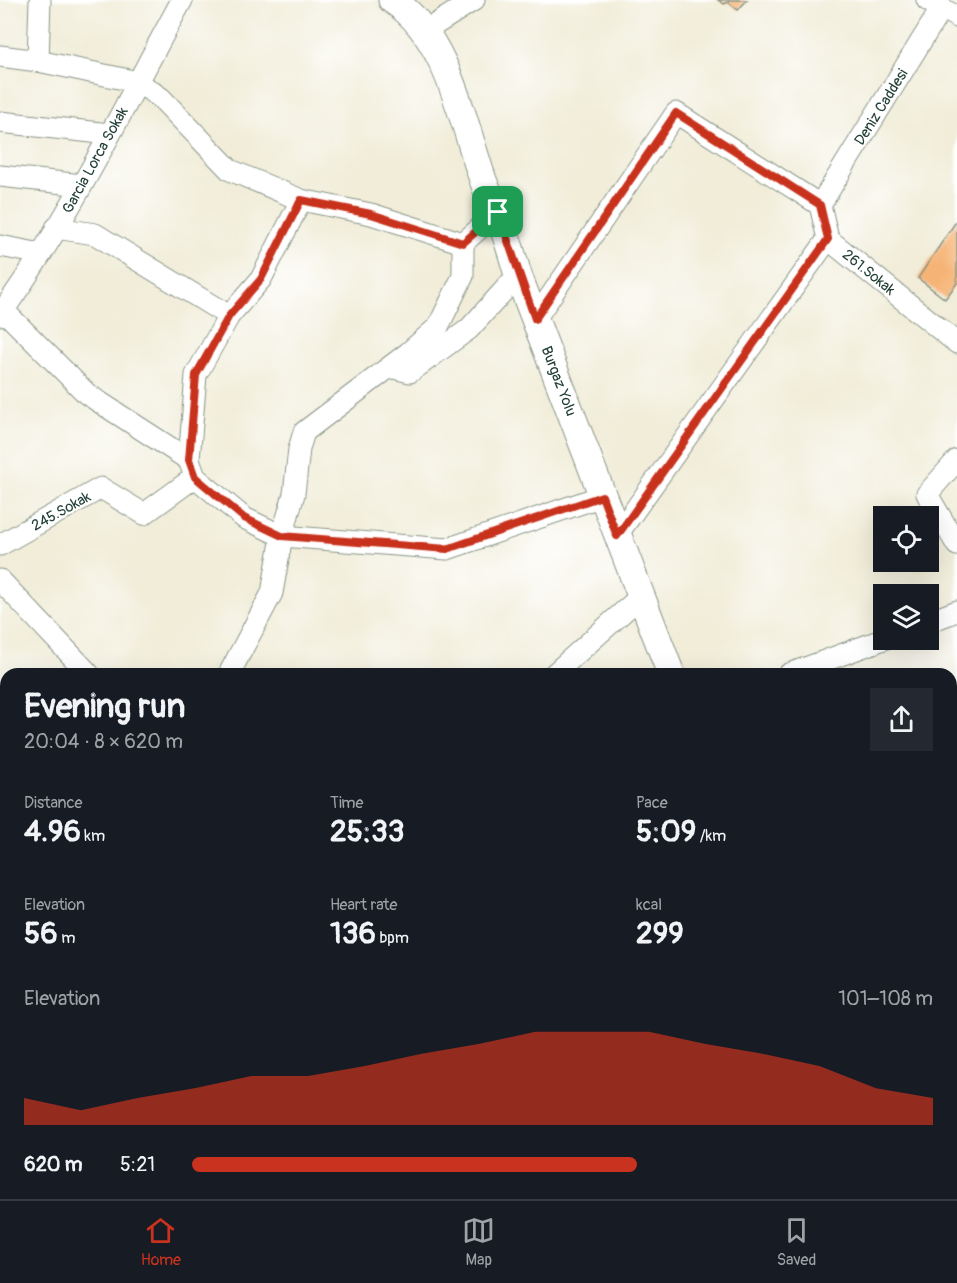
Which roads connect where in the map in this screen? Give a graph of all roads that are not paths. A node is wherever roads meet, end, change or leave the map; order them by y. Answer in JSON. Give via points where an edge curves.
{"nodes":[{"id":1,"x":40,"y":0,"type":"edge"},
{"id":2,"x":182,"y":0,"type":"edge"},
{"id":3,"x":392,"y":0,"type":"edge"},
{"id":4,"x":474,"y":0,"type":"edge"},
{"id":5,"x":942,"y":9,"type":"edge"},
{"id":6,"x":425,"y":31,"type":"junction"},
{"id":7,"x":0,"y":56,"type":"edge"},
{"id":8,"x":39,"y":61,"type":"junction"},
{"id":9,"x":138,"y":82,"type":"junction"},
{"id":10,"x":0,"y":122,"type":"edge"},
{"id":11,"x":110,"y":134,"type":"junction"},
{"id":12,"x":0,"y":176,"type":"edge"},
{"id":13,"x":82,"y":185,"type":"junction"},
{"id":14,"x":301,"y":200,"type":"junction"},
{"id":15,"x":820,"y":205,"type":"junction"},
{"id":16,"x":498,"y":212,"type":"junction"},
{"id":17,"x":56,"y":228,"type":"junction"},
{"id":18,"x":828,"y":239,"type":"junction"},
{"id":19,"x":463,"y":243,"type":"junction"},
{"id":20,"x":0,"y":246,"type":"edge"},
{"id":21,"x":41,"y":254,"type":"junction"},
{"id":22,"x":518,"y":275,"type":"junction"},
{"id":23,"x":2,"y":312,"type":"edge"},
{"id":24,"x":229,"y":316,"type":"junction"},
{"id":25,"x":535,"y":319,"type":"junction"},
{"id":26,"x":957,"y":343,"type":"edge"},
{"id":27,"x":390,"y":367,"type":"junction"},
{"id":28,"x":957,"y":460,"type":"edge"},
{"id":29,"x":192,"y":468,"type":"junction"},
{"id":30,"x":602,"y":496,"type":"junction"},
{"id":31,"x":282,"y":536,"type":"junction"},
{"id":32,"x":617,"y":536,"type":"junction"},
{"id":33,"x":0,"y":545,"type":"edge"},
{"id":34,"x":957,"y":545,"type":"edge"},
{"id":35,"x":0,"y":580,"type":"edge"},
{"id":36,"x":640,"y":596,"type":"junction"},
{"id":37,"x":957,"y":611,"type":"edge"},
{"id":38,"x":939,"y":618,"type":"edge"},
{"id":39,"x":873,"y":643,"type":"edge"},
{"id":40,"x":83,"y":668,"type":"edge"},
{"id":41,"x":233,"y":668,"type":"edge"},
{"id":42,"x":561,"y":668,"type":"edge"},
{"id":43,"x":669,"y":668,"type":"edge"},
{"id":44,"x":805,"y":668,"type":"edge"}],
"edges":[{"from":1,"to":8,"type":"street"},
{"from":2,"to":9,"type":"street","name":"Garcia Lorca Sokak"},
{"from":3,"to":6,"type":"street","name":"Burgaz Yolu"},
{"from":4,"to":6,"type":"street"},
{"from":5,"to":15,"type":"street","name":"Deniz Caddesi"},
{"from":6,"to":16,"type":"street","name":"Burgaz Yolu","via":[[450,79],[484,184]]},
{"from":7,"to":8,"type":"street"},
{"from":8,"to":9,"type":"street"},
{"from":9,"to":11,"type":"street","name":"Garcia Lorca Sokak"},
{"from":9,"to":14,"type":"street","via":[[161,98],[230,170]]},
{"from":10,"to":11,"type":"street"},
{"from":11,"to":13,"type":"street","name":"Garcia Lorca Sokak"},
{"from":12,"to":13,"type":"street"},
{"from":13,"to":17,"type":"street","name":"Garcia Lorca Sokak"},
{"from":14,"to":19,"type":"street","via":[[371,214]]},
{"from":14,"to":24,"type":"street","via":[[261,279]]},
{"from":15,"to":18,"type":"street","name":"261.Sokak"},
{"from":15,"to":25,"type":"street","via":[[676,113]]},
{"from":16,"to":19,"type":"street"},
{"from":16,"to":22,"type":"street","name":"Burgaz Yolu"},
{"from":17,"to":21,"type":"street","name":"Garcia Lorca Sokak"},
{"from":17,"to":24,"type":"street","via":[[95,234]]},
{"from":18,"to":26,"type":"street","name":"261.Sokak"},
{"from":18,"to":32,"type":"street"},
{"from":19,"to":27,"type":"street","via":[[463,276],[438,327]]},
{"from":20,"to":21,"type":"street"},
{"from":21,"to":23,"type":"street","name":"Garcia Lorca Sokak"},
{"from":22,"to":25,"type":"street","name":"Burgaz Yolu"},
{"from":22,"to":27,"type":"street","via":[[469,329],[410,372]]},
{"from":23,"to":29,"type":"street","via":[[87,394]]},
{"from":24,"to":29,"type":"street","via":[[196,375]]},
{"from":25,"to":30,"type":"street","name":"Burgaz Yolu"},
{"from":27,"to":31,"type":"street","via":[[304,432],[294,494]]},
{"from":28,"to":34,"type":"street","via":[[927,494]]},
{"from":29,"to":31,"type":"street","via":[[244,518]]},
{"from":29,"to":33,"type":"street","name":"245.Sokak","via":[[144,514],[101,488]]},
{"from":30,"to":31,"type":"street","via":[[447,549]]},
{"from":30,"to":32,"type":"street","name":"Burgaz Yolu"},
{"from":31,"to":41,"type":"street","via":[[272,593]]},
{"from":32,"to":36,"type":"street","name":"Burgaz Yolu"},
{"from":35,"to":40,"type":"street"},
{"from":36,"to":42,"type":"street"},
{"from":36,"to":43,"type":"street","name":"Burgaz Yolu"},
{"from":37,"to":38,"type":"street"},
{"from":39,"to":44,"type":"street"}]}
